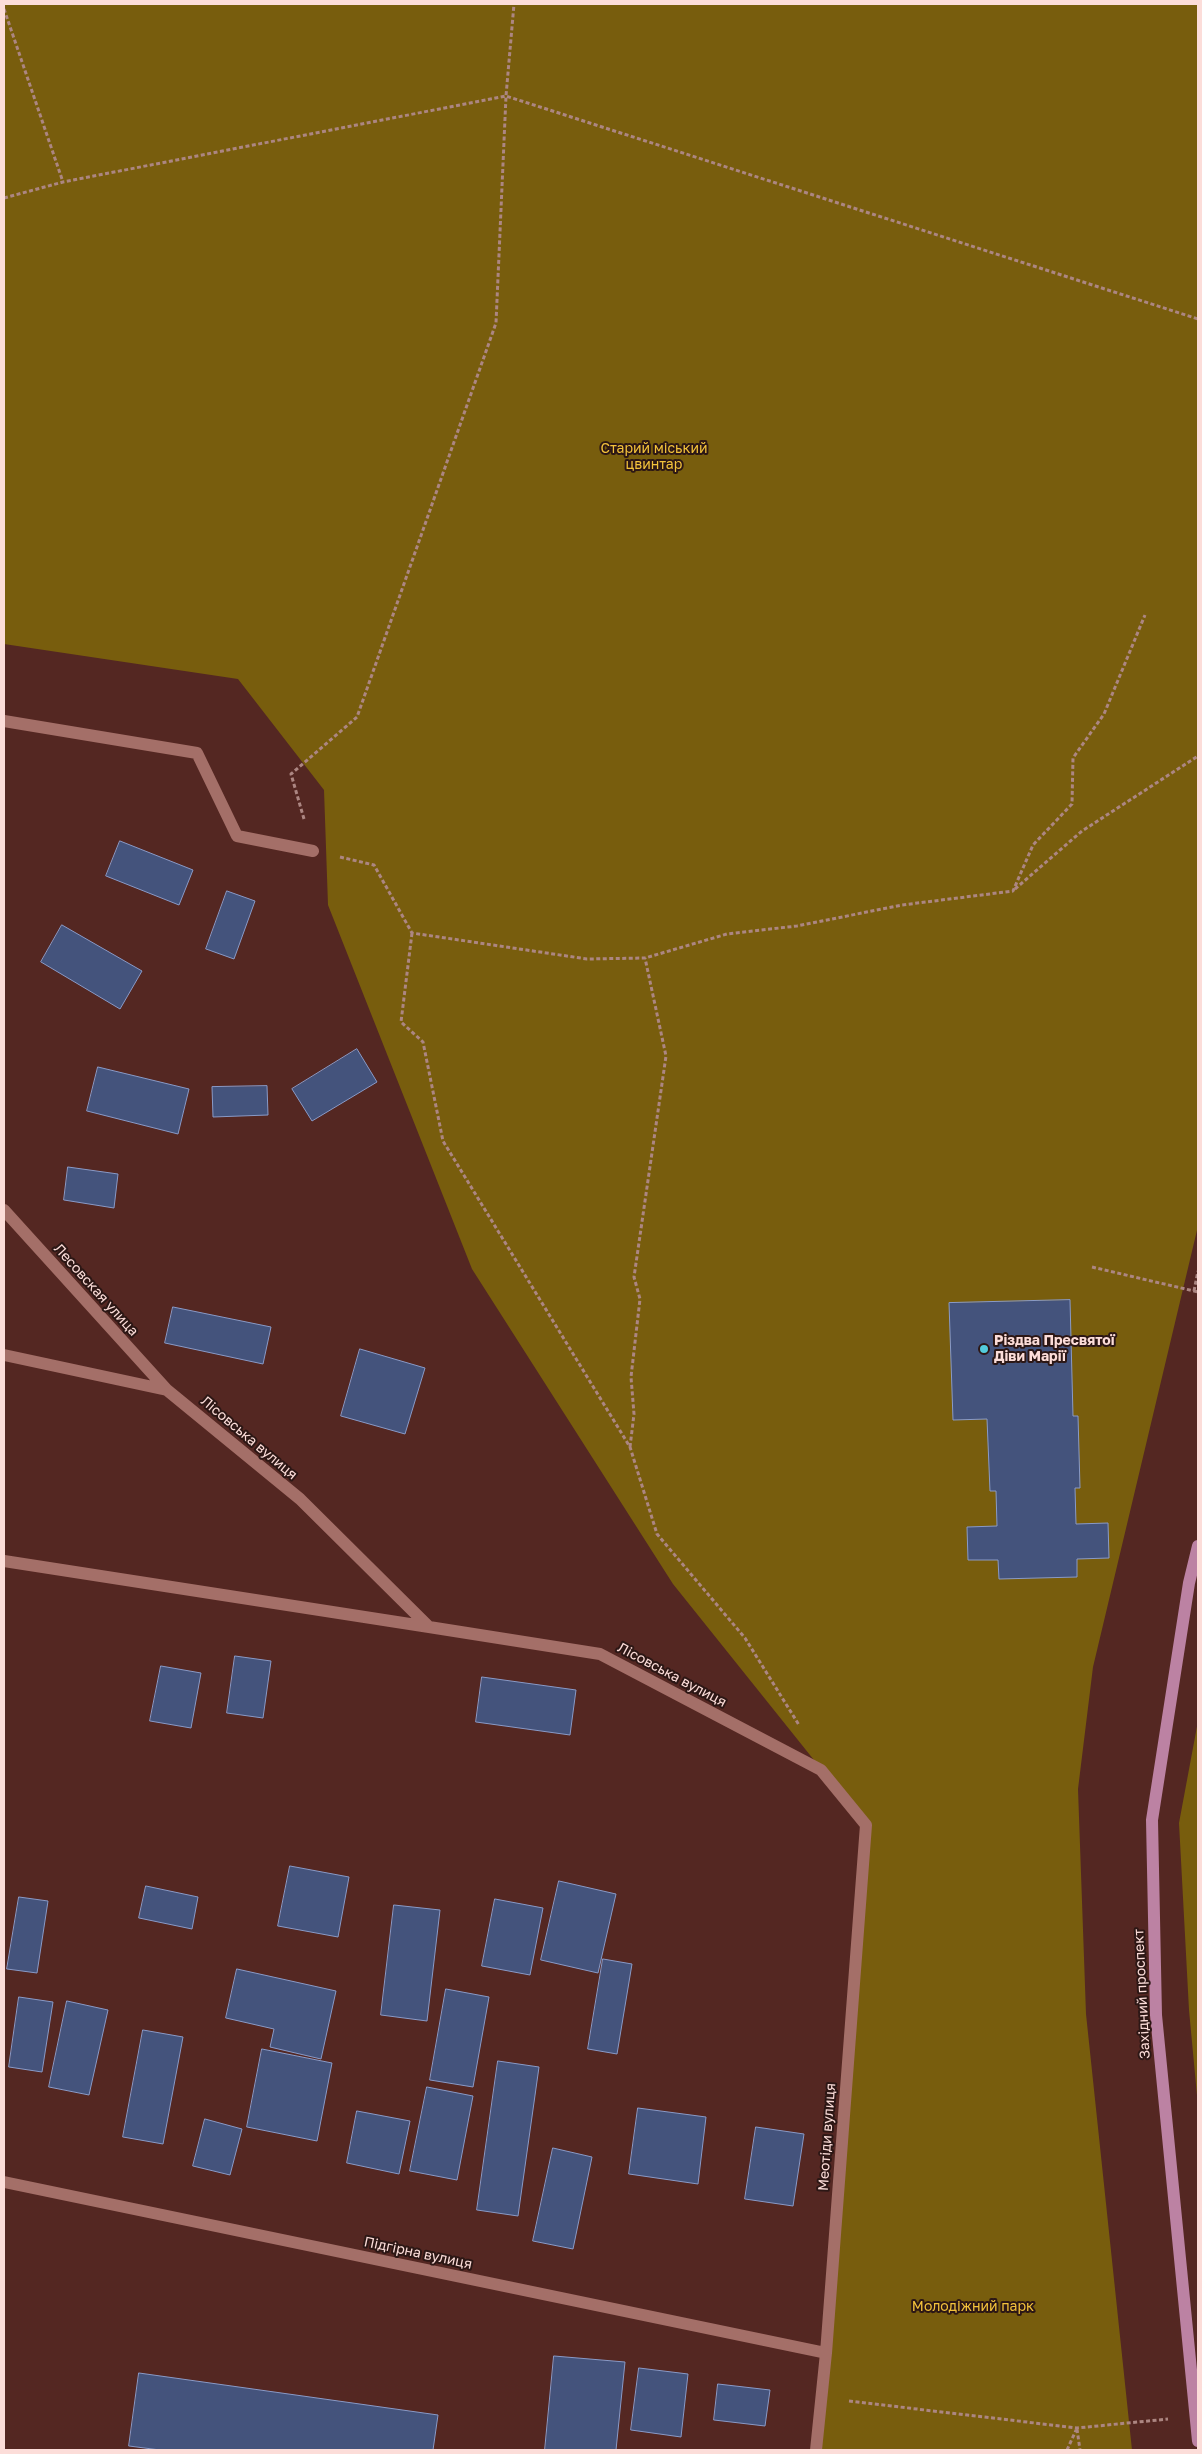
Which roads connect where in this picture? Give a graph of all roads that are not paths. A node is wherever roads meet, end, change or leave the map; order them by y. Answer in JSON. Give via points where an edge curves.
{"nodes":[{"id":1,"x":4,"y":721,"type":"edge"},
{"id":2,"x":313,"y":851,"type":"road end"},
{"id":3,"x":4,"y":1210,"type":"edge"},
{"id":4,"x":4,"y":1355,"type":"edge"},
{"id":5,"x":167,"y":1390,"type":"junction"},
{"id":6,"x":1198,"y":1546,"type":"edge"},
{"id":7,"x":4,"y":1561,"type":"edge"},
{"id":8,"x":429,"y":1627,"type":"junction"},
{"id":9,"x":866,"y":1825,"type":"joint"},
{"id":10,"x":4,"y":2182,"type":"edge"},
{"id":11,"x":826,"y":2353,"type":"junction"},
{"id":12,"x":1198,"y":2441,"type":"edge"},
{"id":13,"x":816,"y":2450,"type":"edge"}],
"edges":[{"from":1,"to":2,"type":"street","via":[[197,753],[237,836]]},
{"from":3,"to":5,"type":"street","name":"Лесовская улица"},
{"from":4,"to":5,"type":"street","name":"Лісовська вулиця"},
{"from":5,"to":8,"type":"street","name":"Лісовська вулиця","via":[[300,1499]]},
{"from":6,"to":12,"type":"main road","name":"Західний проспект","via":[[1189,1583],[1152,1820],[1156,2015]]},
{"from":7,"to":8,"type":"street","name":"Лісовська вулиця"},
{"from":8,"to":9,"type":"street","name":"Лісовська вулиця","via":[[600,1654],[821,1770]]},
{"from":9,"to":11,"type":"street","name":"Меотіди вулиця"},
{"from":10,"to":11,"type":"street","name":"Підгірна вулиця"},
{"from":11,"to":13,"type":"street","name":"Меотіди вулиця"}]}
